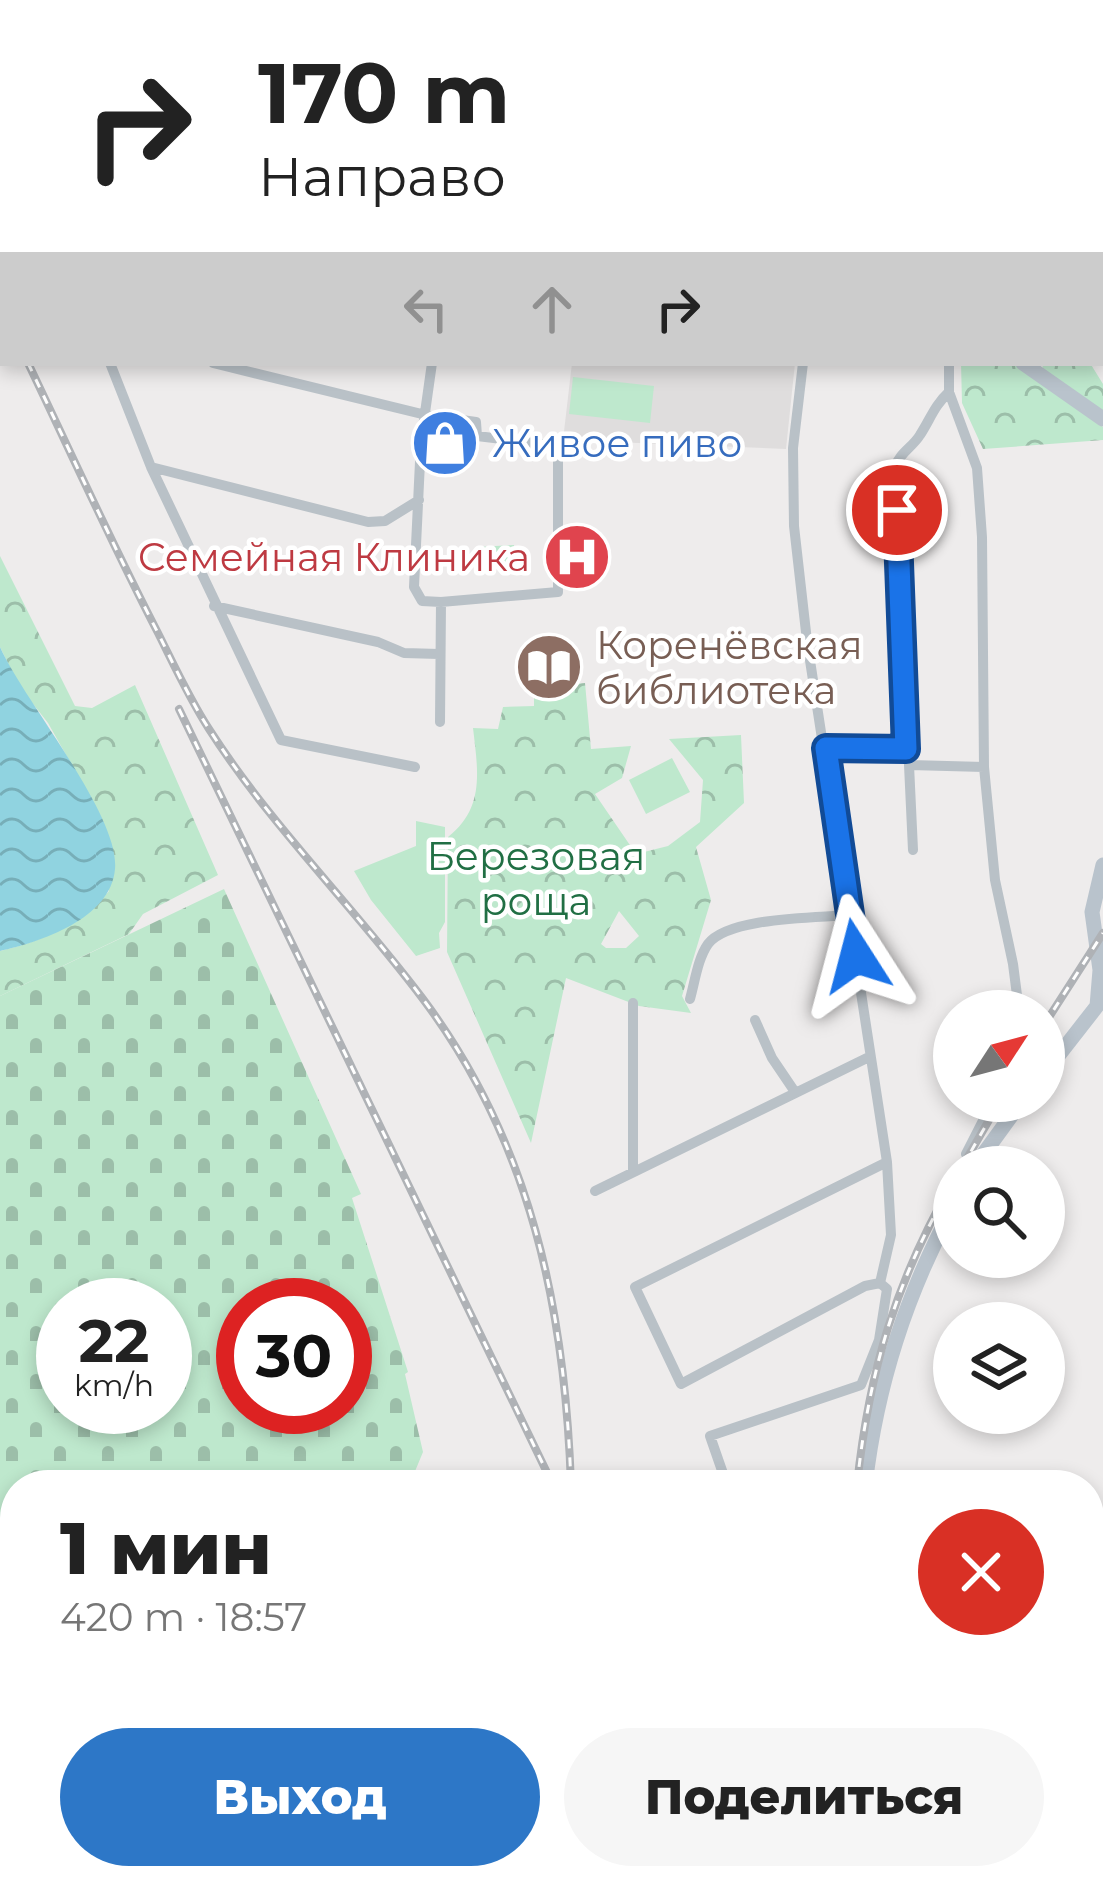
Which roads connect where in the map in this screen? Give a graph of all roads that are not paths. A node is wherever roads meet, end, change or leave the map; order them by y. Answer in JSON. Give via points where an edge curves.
{"nodes":[{"id":1,"x":111,"y":366,"type":"edge"},
{"id":2,"x":225,"y":366,"type":"edge"},
{"id":3,"x":432,"y":366,"type":"edge"},
{"id":4,"x":803,"y":366,"type":"edge"},
{"id":5,"x":950,"y":366,"type":"edge"},
{"id":6,"x":1027,"y":366,"type":"edge"},
{"id":7,"x":949,"y":392,"type":"junction"},
{"id":8,"x":427,"y":415,"type":"junction"},
{"id":9,"x":1103,"y":418,"type":"edge"},
{"id":10,"x":151,"y":466,"type":"junction"},
{"id":11,"x":419,"y":500,"type":"junction"},
{"id":12,"x":441,"y":602,"type":"junction"},
{"id":13,"x":214,"y":606,"type":"junction"},
{"id":14,"x":440,"y":655,"type":"junction"},
{"id":15,"x":440,"y":722,"type":"dead end"},
{"id":16,"x":826,"y":748,"type":"junction"},
{"id":17,"x":906,"y":749,"type":"junction"},
{"id":18,"x":910,"y":764,"type":"junction"},
{"id":19,"x":415,"y":767,"type":"dead end"},
{"id":20,"x":984,"y":767,"type":"junction"},
{"id":21,"x":913,"y":850,"type":"dead end"},
{"id":22,"x":1103,"y":865,"type":"edge"},
{"id":23,"x":848,"y":915,"type":"junction"},
{"id":24,"x":1016,"y":990,"type":"edge"},
{"id":25,"x":690,"y":998,"type":"dead end"},
{"id":26,"x":633,"y":1003,"type":"dead end"},
{"id":27,"x":755,"y":1021,"type":"dead end"},
{"id":28,"x":1065,"y":1047,"type":"edge"},
{"id":29,"x":869,"y":1057,"type":"junction"},
{"id":30,"x":795,"y":1092,"type":"junction"},
{"id":31,"x":887,"y":1162,"type":"junction"},
{"id":32,"x":633,"y":1171,"type":"junction"},
{"id":33,"x":595,"y":1191,"type":"dead end"},
{"id":34,"x":933,"y":1246,"type":"edge"},
{"id":35,"x":880,"y":1282,"type":"junction"},
{"id":36,"x":722,"y":1470,"type":"edge"},
{"id":37,"x":867,"y":1470,"type":"edge"}],
"edges":[{"from":1,"to":10,"type":"street"},
{"from":2,"to":8,"type":"street"},
{"from":3,"to":8,"type":"street"},
{"from":4,"to":16,"type":"street","via":[[794,526]]},
{"from":5,"to":7,"type":"street"},
{"from":6,"to":9,"type":"main road"},
{"from":7,"to":17,"type":"street","via":[[895,467]]},
{"from":7,"to":20,"type":"street","via":[[976,468]]},
{"from":8,"to":11,"type":"street"},
{"from":8,"to":12,"type":"street","via":[[476,422],[476,436],[558,446],[558,592]]},
{"from":10,"to":11,"type":"street","via":[[368,522]]},
{"from":10,"to":13,"type":"street"},
{"from":11,"to":12,"type":"street","via":[[414,587],[422,601]]},
{"from":12,"to":14,"type":"street"},
{"from":13,"to":14,"type":"street"},
{"from":13,"to":19,"type":"street","via":[[281,740]]},
{"from":14,"to":15,"type":"street"},
{"from":16,"to":17,"type":"street"},
{"from":16,"to":23,"type":"street"},
{"from":17,"to":18,"type":"street"},
{"from":18,"to":20,"type":"street"},
{"from":18,"to":21,"type":"street"},
{"from":20,"to":24,"type":"street"},
{"from":22,"to":28,"type":"main road","via":[[1092,912],[1097,1006]]},
{"from":23,"to":25,"type":"street","via":[[718,933],[705,948]]},
{"from":23,"to":29,"type":"street"},
{"from":26,"to":32,"type":"street"},
{"from":27,"to":30,"type":"street"},
{"from":29,"to":30,"type":"street"},
{"from":29,"to":31,"type":"street"},
{"from":30,"to":32,"type":"street"},
{"from":31,"to":35,"type":"street","via":[[892,1221]]},
{"from":31,"to":35,"type":"street","via":[[635,1287],[681,1384]]},
{"from":32,"to":33,"type":"street"},
{"from":34,"to":37,"type":"main road","via":[[899,1324]]},
{"from":35,"to":36,"type":"street","via":[[887,1289],[879,1340],[861,1385],[710,1436]]}]}
